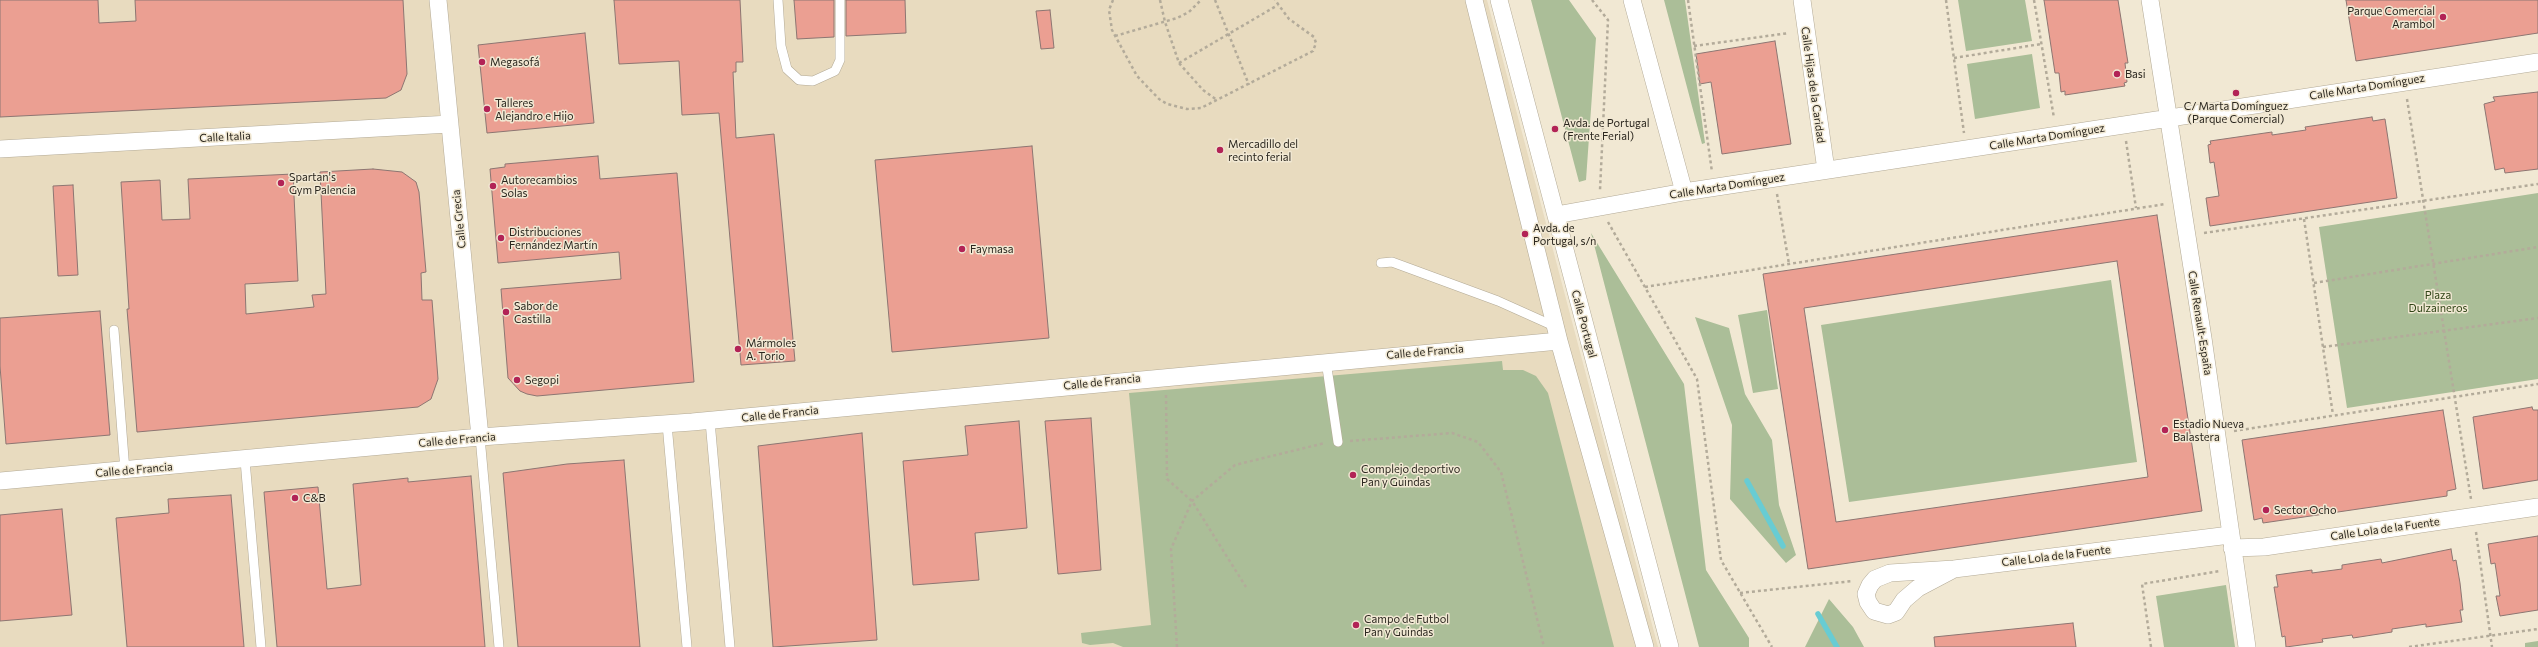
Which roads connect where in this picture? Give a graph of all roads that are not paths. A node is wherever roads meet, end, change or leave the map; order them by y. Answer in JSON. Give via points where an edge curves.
{"nodes":[{"id":1,"x":438,"y":0,"type":"edge"},
{"id":2,"x":778,"y":0,"type":"edge"},
{"id":3,"x":840,"y":0,"type":"edge"},
{"id":4,"x":1474,"y":0,"type":"edge"},
{"id":5,"x":1499,"y":0,"type":"edge"},
{"id":6,"x":1632,"y":0,"type":"edge"},
{"id":7,"x":1802,"y":0,"type":"edge"},
{"id":8,"x":2150,"y":0,"type":"edge"},
{"id":9,"x":2538,"y":62,"type":"edge"},
{"id":10,"x":2169,"y":118,"type":"junction"},
{"id":11,"x":450,"y":124,"type":"junction"},
{"id":12,"x":0,"y":149,"type":"edge"},
{"id":13,"x":1826,"y":170,"type":"junction"},
{"id":14,"x":1684,"y":192,"type":"junction"},
{"id":15,"x":1556,"y":215,"type":"junction"},
{"id":16,"x":1381,"y":263,"type":"dead end"},
{"id":17,"x":114,"y":330,"type":"dead end"},
{"id":18,"x":1558,"y":334,"type":"junction"},
{"id":19,"x":1326,"y":361,"type":"junction"},
{"id":20,"x":710,"y":421,"type":"junction"},
{"id":21,"x":667,"y":424,"type":"junction"},
{"id":22,"x":480,"y":437,"type":"junction"},
{"id":23,"x":1338,"y":442,"type":"road end"},
{"id":24,"x":245,"y":460,"type":"junction"},
{"id":25,"x":125,"y":470,"type":"junction"},
{"id":26,"x":0,"y":481,"type":"edge"},
{"id":27,"x":2538,"y":507,"type":"edge"},
{"id":28,"x":2231,"y":541,"type":"junction"},
{"id":29,"x":1954,"y":569,"type":"junction"},
{"id":30,"x":261,"y":647,"type":"edge"},
{"id":31,"x":499,"y":647,"type":"edge"},
{"id":32,"x":688,"y":647,"type":"edge"},
{"id":33,"x":730,"y":647,"type":"edge"},
{"id":34,"x":1645,"y":647,"type":"edge"},
{"id":35,"x":1670,"y":647,"type":"edge"},
{"id":36,"x":2247,"y":647,"type":"edge"}],
"edges":[{"from":1,"to":11,"type":"street","name":"Calle Grecia"},
{"from":2,"to":3,"type":"lane","via":[[781,46],[786,69],[799,80],[813,81],[835,71],[840,60]]},
{"from":4,"to":18,"type":"street"},
{"from":5,"to":15,"type":"street","name":"Calle Portugal"},
{"from":6,"to":14,"type":"street"},
{"from":7,"to":13,"type":"street","name":"Calle Hijas de la Caridad"},
{"from":8,"to":10,"type":"street","name":"Calle Renault-España"},
{"from":9,"to":10,"type":"street","name":"Calle Marta Domínguez"},
{"from":10,"to":13,"type":"street","name":"Calle Marta Domínguez"},
{"from":10,"to":28,"type":"street","name":"Calle Renault-España"},
{"from":11,"to":12,"type":"street","name":"Calle Italia"},
{"from":11,"to":22,"type":"street","name":"Calle Grecia"},
{"from":13,"to":14,"type":"street","name":"Calle Marta Domínguez"},
{"from":14,"to":15,"type":"street","name":"Calle Marta Domínguez"},
{"from":15,"to":35,"type":"street","name":"Calle Portugal"},
{"from":16,"to":18,"type":"lane","via":[[1392,262],[1498,301]]},
{"from":17,"to":25,"type":"lane"},
{"from":18,"to":19,"type":"street","name":"Calle de Francia"},
{"from":18,"to":34,"type":"street"},
{"from":19,"to":20,"type":"street","name":"Calle de Francia"},
{"from":19,"to":23,"type":"lane"},
{"from":20,"to":21,"type":"street","name":"Calle de Francia"},
{"from":20,"to":33,"type":"lane"},
{"from":21,"to":22,"type":"street","name":"Calle de Francia"},
{"from":21,"to":32,"type":"lane"},
{"from":22,"to":24,"type":"street","name":"Calle de Francia"},
{"from":22,"to":31,"type":"lane"},
{"from":24,"to":25,"type":"street","name":"Calle de Francia"},
{"from":24,"to":30,"type":"lane"},
{"from":25,"to":26,"type":"street","name":"Calle de Francia"},
{"from":27,"to":28,"type":"street","name":"Calle Lola de la Fuente","via":[[2264,547]]},
{"from":28,"to":29,"type":"street","name":"Calle Lola de la Fuente"},
{"from":28,"to":36,"type":"street","name":"Calle Renault-España"},
{"from":29,"to":29,"type":"street","name":"Calle Lola de la Fuente","via":[[1890,573],[1875,579],[1866,594],[1868,602],[1874,611],[1888,615],[1896,612],[1904,600],[1918,588]]}]}
